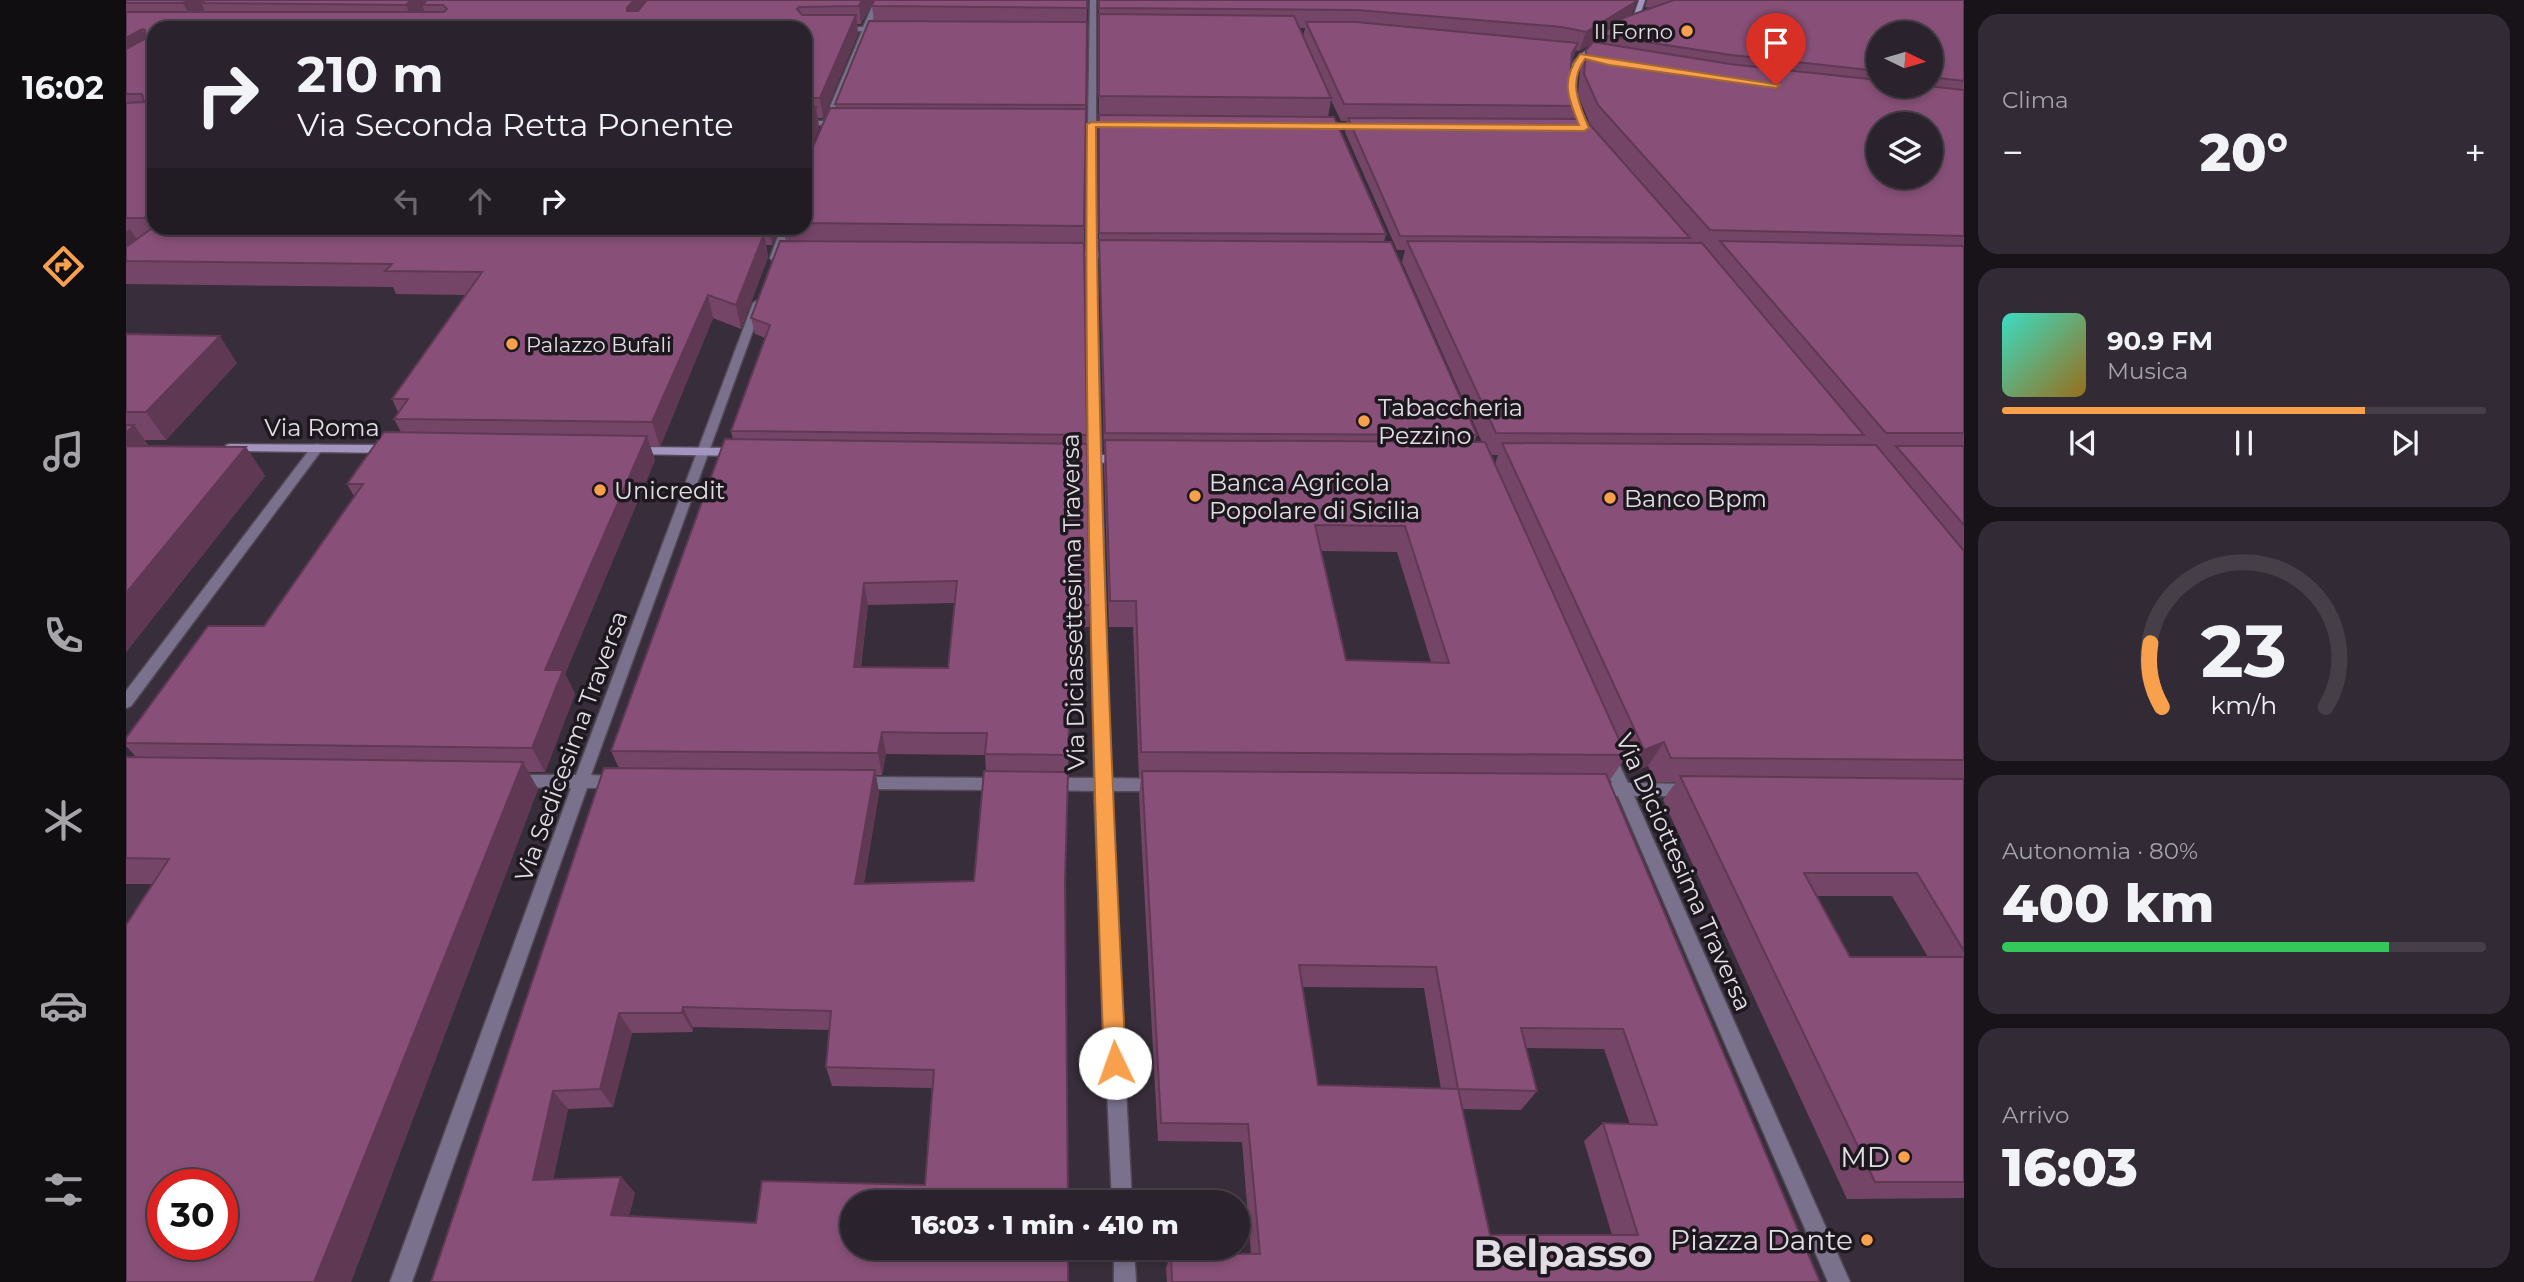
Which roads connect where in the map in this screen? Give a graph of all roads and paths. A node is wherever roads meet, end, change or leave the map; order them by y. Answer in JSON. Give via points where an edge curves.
{"nodes":[{"id":1,"x":878,"y":0,"type":"edge"},
{"id":2,"x":1093,"y":0,"type":"edge"},
{"id":3,"x":1642,"y":0,"type":"edge"},
{"id":4,"x":1625,"y":7,"type":"edge"},
{"id":5,"x":1638,"y":9,"type":"junction"},
{"id":6,"x":1649,"y":10,"type":"edge"},
{"id":7,"x":1646,"y":20,"type":"edge"},
{"id":8,"x":1634,"y":24,"type":"junction"},
{"id":9,"x":812,"y":29,"type":"edge"},
{"id":10,"x":866,"y":29,"type":"junction"},
{"id":11,"x":892,"y":29,"type":"edge"},
{"id":12,"x":1624,"y":29,"type":"edge"},
{"id":13,"x":1603,"y":41,"type":"edge"},
{"id":14,"x":1570,"y":53,"type":"edge"},
{"id":15,"x":1583,"y":56,"type":"junction"},
{"id":16,"x":1596,"y":59,"type":"edge"},
{"id":17,"x":812,"y":123,"type":"edge"},
{"id":18,"x":827,"y":123,"type":"junction"},
{"id":19,"x":854,"y":123,"type":"edge"},
{"id":20,"x":822,"y":134,"type":"edge"},
{"id":21,"x":1601,"y":148,"type":"edge"},
{"id":22,"x":783,"y":235,"type":"edge"},
{"id":23,"x":1050,"y":254,"type":"edge"},
{"id":24,"x":1091,"y":254,"type":"junction"},
{"id":25,"x":1132,"y":254,"type":"edge"},
{"id":26,"x":222,"y":447,"type":"edge"},
{"id":27,"x":317,"y":449,"type":"junction"},
{"id":28,"x":401,"y":449,"type":"edge"},
{"id":29,"x":620,"y":451,"type":"edge"},
{"id":30,"x":703,"y":452,"type":"junction"},
{"id":31,"x":757,"y":453,"type":"edge"},
{"id":32,"x":1058,"y":458,"type":"edge"},
{"id":33,"x":1097,"y":459,"type":"junction"},
{"id":34,"x":1136,"y":459,"type":"edge"},
{"id":35,"x":126,"y":702,"type":"edge"},
{"id":36,"x":1601,"y":739,"type":"edge"},
{"id":37,"x":498,"y":781,"type":"edge"},
{"id":38,"x":581,"y":782,"type":"junction"},
{"id":39,"x":636,"y":782,"type":"edge"},
{"id":40,"x":842,"y":783,"type":"edge"},
{"id":41,"x":1102,"y":784,"type":"junction"},
{"id":42,"x":1171,"y":785,"type":"edge"},
{"id":43,"x":1582,"y":789,"type":"edge"},
{"id":44,"x":1623,"y":789,"type":"junction"},
{"id":45,"x":1705,"y":790,"type":"edge"},
{"id":46,"x":1121,"y":1190,"type":"edge"},
{"id":47,"x":1124,"y":1260,"type":"edge"},
{"id":48,"x":401,"y":1282,"type":"edge"},
{"id":49,"x":1125,"y":1282,"type":"edge"},
{"id":50,"x":1839,"y":1282,"type":"edge"}],
"edges":[{"from":1,"to":10,"type":"street"},
{"from":2,"to":24,"type":"street","name":"Via Diciassettesima Traversa"},
{"from":3,"to":5,"type":"street"},
{"from":4,"to":5,"type":"street"},
{"from":5,"to":6,"type":"street"},
{"from":5,"to":8,"type":"street"},
{"from":7,"to":8,"type":"street"},
{"from":8,"to":12,"type":"street"},
{"from":9,"to":10,"type":"street"},
{"from":10,"to":11,"type":"street"},
{"from":10,"to":18,"type":"street"},
{"from":13,"to":15,"type":"street"},
{"from":14,"to":15,"type":"street"},
{"from":15,"to":16,"type":"street"},
{"from":15,"to":21,"type":"street","via":[[1573,69],[1572,94],[1580,128]]},
{"from":17,"to":18,"type":"street"},
{"from":18,"to":19,"type":"street"},
{"from":18,"to":20,"type":"street"},
{"from":22,"to":30,"type":"street","name":"Via Sedicesima Traversa"},
{"from":23,"to":24,"type":"street"},
{"from":24,"to":25,"type":"street"},
{"from":24,"to":33,"type":"street","name":"Via Diciassettesima Traversa"},
{"from":26,"to":27,"type":"street","name":"Via Roma"},
{"from":27,"to":28,"type":"street","name":"Via Roma"},
{"from":27,"to":35,"type":"street"},
{"from":29,"to":30,"type":"street"},
{"from":30,"to":31,"type":"street"},
{"from":30,"to":38,"type":"street","name":"Via Sedicesima Traversa"},
{"from":32,"to":33,"type":"street"},
{"from":33,"to":34,"type":"street"},
{"from":33,"to":41,"type":"street","name":"Via Diciassettesima Traversa"},
{"from":36,"to":44,"type":"street","name":"Via Diciottesima Traversa"},
{"from":37,"to":38,"type":"street"},
{"from":38,"to":39,"type":"street"},
{"from":38,"to":48,"type":"street","name":"Via Sedicesima Traversa"},
{"from":40,"to":41,"type":"street"},
{"from":41,"to":42,"type":"street"},
{"from":41,"to":46,"type":"street","name":"Via Diciassettesima Traversa"},
{"from":43,"to":44,"type":"street"},
{"from":44,"to":45,"type":"street"},
{"from":44,"to":50,"type":"street","name":"Via Diciottesima Traversa"},
{"from":47,"to":49,"type":"street"}]}
